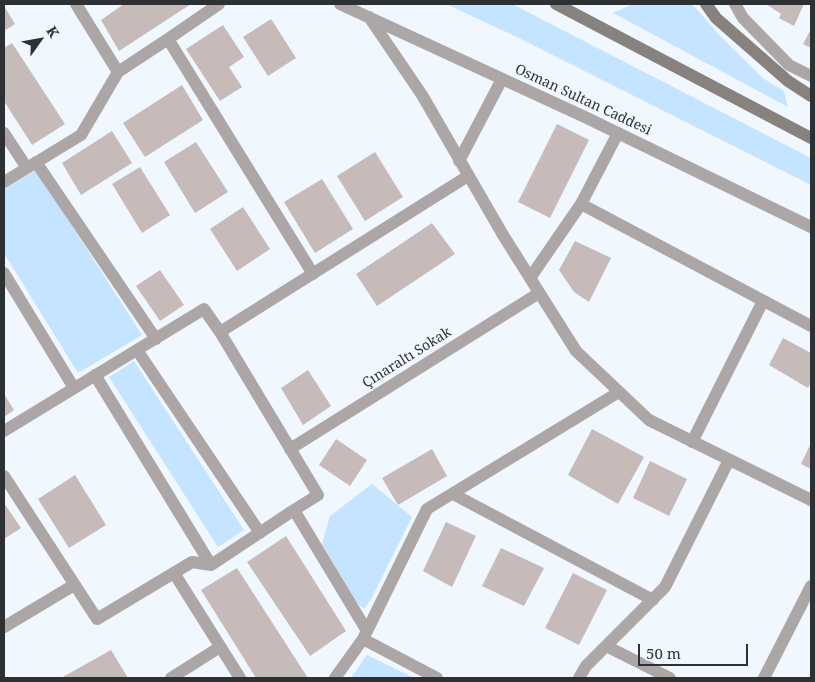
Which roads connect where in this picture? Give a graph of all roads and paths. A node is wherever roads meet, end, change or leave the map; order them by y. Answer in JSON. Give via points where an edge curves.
{"nodes":[{"id":1,"x":76,"y":4,"type":"edge"},
{"id":2,"x":219,"y":4,"type":"edge"},
{"id":3,"x":340,"y":4,"type":"edge"},
{"id":4,"x":556,"y":4,"type":"edge"},
{"id":5,"x":706,"y":4,"type":"edge"},
{"id":6,"x":736,"y":4,"type":"edge"},
{"id":7,"x":369,"y":17,"type":"junction"},
{"id":8,"x":168,"y":39,"type":"junction"},
{"id":9,"x":118,"y":72,"type":"junction"},
{"id":10,"x":811,"y":76,"type":"edge"},
{"id":11,"x":502,"y":79,"type":"junction"},
{"id":12,"x":811,"y":96,"type":"edge"},
{"id":13,"x":4,"y":133,"type":"edge"},
{"id":14,"x":618,"y":134,"type":"junction"},
{"id":15,"x":811,"y":138,"type":"edge"},
{"id":16,"x":459,"y":161,"type":"junction"},
{"id":17,"x":32,"y":165,"type":"junction"},
{"id":18,"x":468,"y":176,"type":"junction"},
{"id":19,"x":4,"y":182,"type":"edge"},
{"id":20,"x":581,"y":204,"type":"junction"},
{"id":21,"x":811,"y":227,"type":"edge"},
{"id":22,"x":4,"y":274,"type":"edge"},
{"id":23,"x":313,"y":274,"type":"junction"},
{"id":24,"x":530,"y":278,"type":"junction"},
{"id":25,"x":539,"y":293,"type":"junction"},
{"id":26,"x":763,"y":300,"type":"junction"},
{"id":27,"x":811,"y":326,"type":"edge"},
{"id":28,"x":220,"y":332,"type":"junction"},
{"id":29,"x":156,"y":339,"type":"junction"},
{"id":30,"x":137,"y":350,"type":"junction"},
{"id":31,"x":95,"y":375,"type":"junction"},
{"id":32,"x":74,"y":388,"type":"junction"},
{"id":33,"x":620,"y":392,"type":"junction"},
{"id":34,"x":4,"y":431,"type":"edge"},
{"id":35,"x":692,"y":442,"type":"junction"},
{"id":36,"x":290,"y":449,"type":"junction"},
{"id":37,"x":729,"y":460,"type":"junction"},
{"id":38,"x":4,"y":476,"type":"edge"},
{"id":39,"x":452,"y":494,"type":"junction"},
{"id":40,"x":811,"y":500,"type":"edge"},
{"id":41,"x":294,"y":510,"type":"junction"},
{"id":42,"x":260,"y":533,"type":"junction"},
{"id":43,"x":211,"y":565,"type":"junction"},
{"id":44,"x":174,"y":573,"type":"junction"},
{"id":45,"x":74,"y":585,"type":"junction"},
{"id":46,"x":811,"y":586,"type":"edge"},
{"id":47,"x":652,"y":600,"type":"junction"},
{"id":48,"x":4,"y":627,"type":"edge"},
{"id":49,"x":365,"y":635,"type":"junction"},
{"id":50,"x":606,"y":646,"type":"junction"},
{"id":51,"x":220,"y":647,"type":"junction"},
{"id":52,"x":171,"y":678,"type":"edge"},
{"id":53,"x":240,"y":678,"type":"edge"},
{"id":54,"x":335,"y":678,"type":"edge"},
{"id":55,"x":437,"y":678,"type":"edge"},
{"id":56,"x":579,"y":678,"type":"edge"},
{"id":57,"x":670,"y":678,"type":"edge"},
{"id":58,"x":764,"y":678,"type":"edge"}],
"edges":[{"from":1,"to":9,"type":"street"},
{"from":2,"to":8,"type":"street"},
{"from":3,"to":7,"type":"street","name":"Osman Sultan Caddesi"},
{"from":4,"to":15,"type":"main road"},
{"from":5,"to":12,"type":"main road","via":[[730,31],[788,81]]},
{"from":6,"to":10,"type":"street","via":[[743,18],[789,65]]},
{"from":7,"to":11,"type":"street","name":"Osman Sultan Caddesi"},
{"from":7,"to":16,"type":"street","via":[[422,95]]},
{"from":8,"to":9,"type":"street"},
{"from":8,"to":23,"type":"street"},
{"from":9,"to":17,"type":"street","via":[[81,134]]},
{"from":11,"to":14,"type":"street","name":"Osman Sultan Caddesi"},
{"from":11,"to":16,"type":"street"},
{"from":13,"to":17,"type":"street"},
{"from":14,"to":20,"type":"street"},
{"from":14,"to":21,"type":"street","name":"Osman Sultan Caddesi"},
{"from":16,"to":18,"type":"street"},
{"from":17,"to":19,"type":"street"},
{"from":17,"to":29,"type":"street"},
{"from":18,"to":23,"type":"street"},
{"from":18,"to":24,"type":"street"},
{"from":20,"to":24,"type":"street"},
{"from":20,"to":26,"type":"street"},
{"from":22,"to":32,"type":"street"},
{"from":23,"to":28,"type":"street"},
{"from":24,"to":25,"type":"street"},
{"from":25,"to":33,"type":"street","via":[[576,351]]},
{"from":25,"to":36,"type":"street","name":"Çınaraltı Sokak"},
{"from":26,"to":27,"type":"street"},
{"from":26,"to":35,"type":"street"},
{"from":28,"to":29,"type":"street","via":[[204,309]]},
{"from":28,"to":36,"type":"street"},
{"from":29,"to":30,"type":"street"},
{"from":30,"to":31,"type":"street"},
{"from":30,"to":42,"type":"street"},
{"from":31,"to":32,"type":"street"},
{"from":31,"to":43,"type":"street"},
{"from":32,"to":34,"type":"street"},
{"from":33,"to":35,"type":"street","via":[[649,420]]},
{"from":33,"to":39,"type":"street"},
{"from":35,"to":37,"type":"street"},
{"from":36,"to":41,"type":"street","via":[[318,495]]},
{"from":37,"to":40,"type":"street"},
{"from":37,"to":47,"type":"street","via":[[665,588]]},
{"from":38,"to":45,"type":"street"},
{"from":39,"to":47,"type":"street"},
{"from":39,"to":49,"type":"street","via":[[427,509]]},
{"from":41,"to":42,"type":"street"},
{"from":41,"to":49,"type":"street"},
{"from":42,"to":43,"type":"street"},
{"from":43,"to":44,"type":"street","via":[[192,562]]},
{"from":44,"to":45,"type":"street","via":[[97,619]]},
{"from":44,"to":51,"type":"street"},
{"from":45,"to":48,"type":"street"},
{"from":46,"to":58,"type":"street"},
{"from":47,"to":50,"type":"street"},
{"from":49,"to":54,"type":"street"},
{"from":49,"to":55,"type":"street"},
{"from":50,"to":56,"type":"street"},
{"from":50,"to":57,"type":"street"},
{"from":51,"to":52,"type":"street"},
{"from":51,"to":53,"type":"street"}]}
